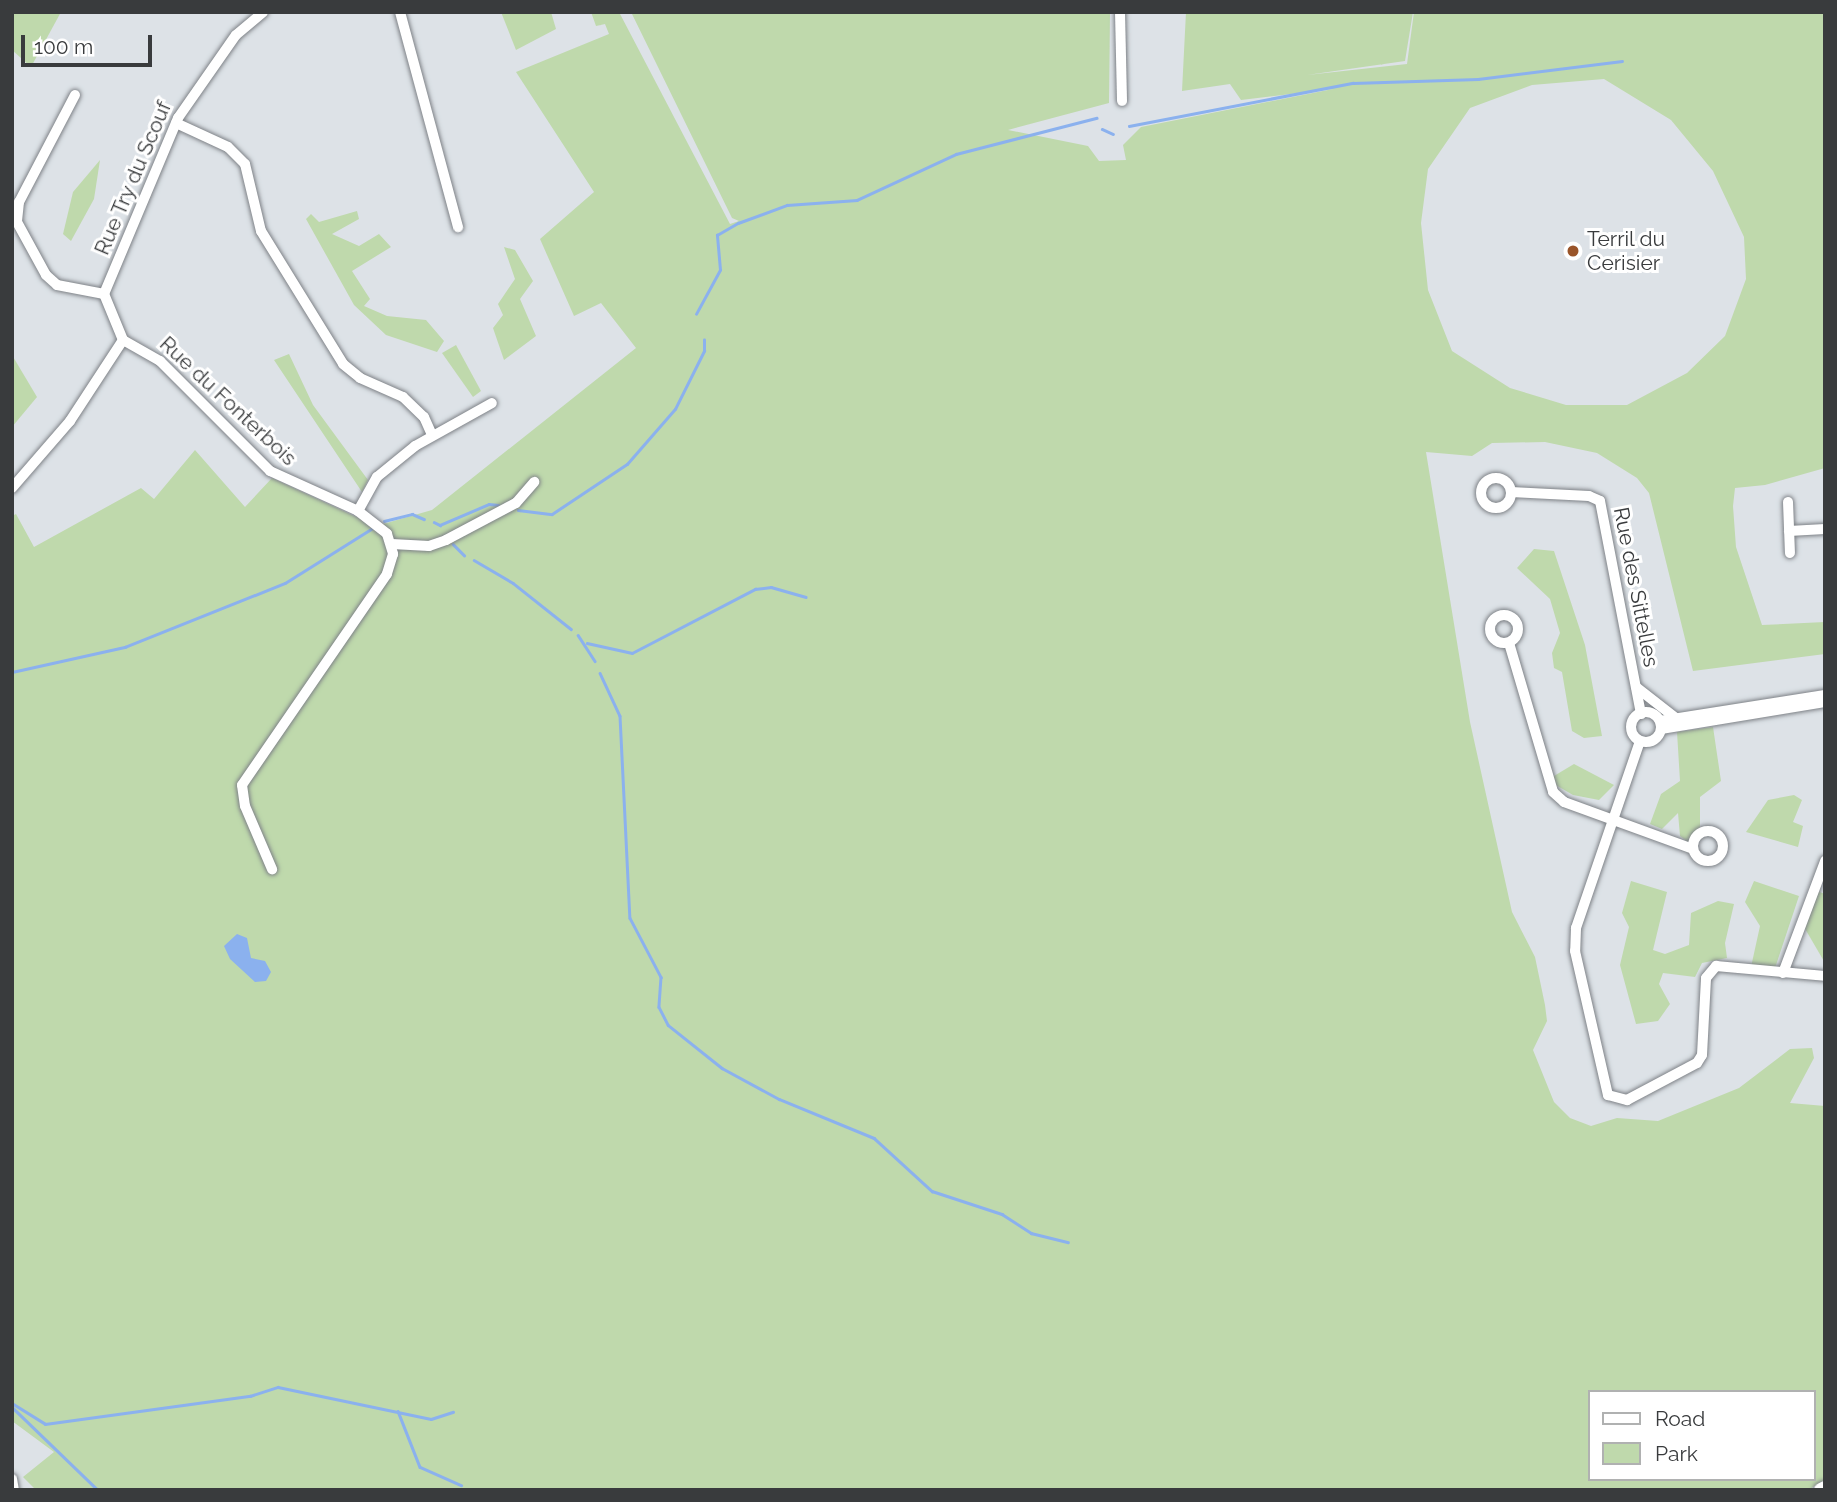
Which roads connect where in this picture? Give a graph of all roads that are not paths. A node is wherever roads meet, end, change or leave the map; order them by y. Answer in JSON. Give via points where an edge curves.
{"nodes":[{"id":1,"x":263,"y":12,"type":"edge"},
{"id":2,"x":400,"y":12,"type":"edge"},
{"id":3,"x":1121,"y":12,"type":"edge"},
{"id":4,"x":75,"y":95,"type":"dead end"},
{"id":5,"x":1122,"y":101,"type":"dead end"},
{"id":6,"x":176,"y":123,"type":"junction"},
{"id":7,"x":16,"y":198,"type":"edge"},
{"id":8,"x":458,"y":227,"type":"dead end"},
{"id":9,"x":104,"y":294,"type":"junction"},
{"id":10,"x":123,"y":340,"type":"junction"},
{"id":11,"x":492,"y":403,"type":"dead end"},
{"id":12,"x":431,"y":433,"type":"junction"},
{"id":13,"x":534,"y":482,"type":"dead end"},
{"id":14,"x":12,"y":488,"type":"edge"},
{"id":15,"x":1511,"y":492,"type":"dead end"},
{"id":16,"x":1788,"y":502,"type":"dead end"},
{"id":17,"x":358,"y":511,"type":"junction"},
{"id":18,"x":1825,"y":529,"type":"edge"},
{"id":19,"x":1789,"y":531,"type":"junction"},
{"id":20,"x":392,"y":544,"type":"junction"},
{"id":21,"x":1790,"y":553,"type":"dead end"},
{"id":22,"x":1509,"y":643,"type":"dead end"},
{"id":23,"x":1636,"y":687,"type":"junction"},
{"id":24,"x":1825,"y":695,"type":"edge"},
{"id":25,"x":1825,"y":702,"type":"edge"},
{"id":26,"x":1641,"y":714,"type":"junction"},
{"id":27,"x":1677,"y":719,"type":"junction"},
{"id":28,"x":1660,"y":725,"type":"junction"},
{"id":29,"x":1640,"y":741,"type":"junction"},
{"id":30,"x":1615,"y":822,"type":"junction"},
{"id":31,"x":1693,"y":849,"type":"dead end"},
{"id":32,"x":1825,"y":861,"type":"edge"},
{"id":33,"x":272,"y":869,"type":"dead end"},
{"id":34,"x":1783,"y":973,"type":"junction"},
{"id":35,"x":1825,"y":976,"type":"edge"},
{"id":36,"x":12,"y":1479,"type":"edge"},
{"id":37,"x":14,"y":1490,"type":"edge"}],
"edges":[{"from":1,"to":6,"type":"street","name":"Rue Try du Scouf","via":[[229,44],[193,90]]},
{"from":2,"to":8,"type":"street"},
{"from":3,"to":5,"type":"street"},
{"from":4,"to":7,"type":"street"},
{"from":6,"to":9,"type":"street","name":"Rue Try du Scouf"},
{"from":6,"to":12,"type":"street","via":[[228,146],[245,164],[261,231],[343,364],[360,379],[403,397],[424,417]]},
{"from":7,"to":9,"type":"street","via":[[19,231],[46,275],[57,285]]},
{"from":9,"to":10,"type":"street"},
{"from":10,"to":14,"type":"street","via":[[69,422]]},
{"from":10,"to":17,"type":"street","name":"Rue du Fonterbois","via":[[160,361],[270,471]]},
{"from":11,"to":12,"type":"street","via":[[467,414],[442,434]]},
{"from":12,"to":17,"type":"street","via":[[377,477]]},
{"from":13,"to":20,"type":"street","via":[[516,503],[446,540],[429,546]]},
{"from":15,"to":23,"type":"street","name":"Rue des Sittelles","via":[[1589,496],[1600,501]]},
{"from":16,"to":19,"type":"street"},
{"from":17,"to":20,"type":"street","name":"Rue du Fonterbois","via":[[378,525]]},
{"from":18,"to":19,"type":"street"},
{"from":19,"to":21,"type":"street"},
{"from":20,"to":33,"type":"street","via":[[387,574],[242,785],[245,806]]},
{"from":22,"to":30,"type":"street","via":[[1553,792],[1564,802]]},
{"from":23,"to":26,"type":"street","name":"Rue des Sittelles"},
{"from":23,"to":27,"type":"street","name":"Rue des Sittelles"},
{"from":24,"to":27,"type":"street"},
{"from":25,"to":28,"type":"street"},
{"from":26,"to":28,"type":"street","via":[[1653,714]]},
{"from":26,"to":29,"type":"street","via":[[1632,729]]},
{"from":27,"to":28,"type":"street"},
{"from":28,"to":29,"type":"street","via":[[1654,740]]},
{"from":29,"to":30,"type":"street"},
{"from":30,"to":31,"type":"street"},
{"from":30,"to":34,"type":"street","via":[[1576,928],[1575,951],[1608,1095],[1627,1100],[1697,1063],[1702,1055],[1706,978],[1716,966]]},
{"from":32,"to":34,"type":"street"},
{"from":34,"to":35,"type":"street"},
{"from":36,"to":37,"type":"street"}]}
